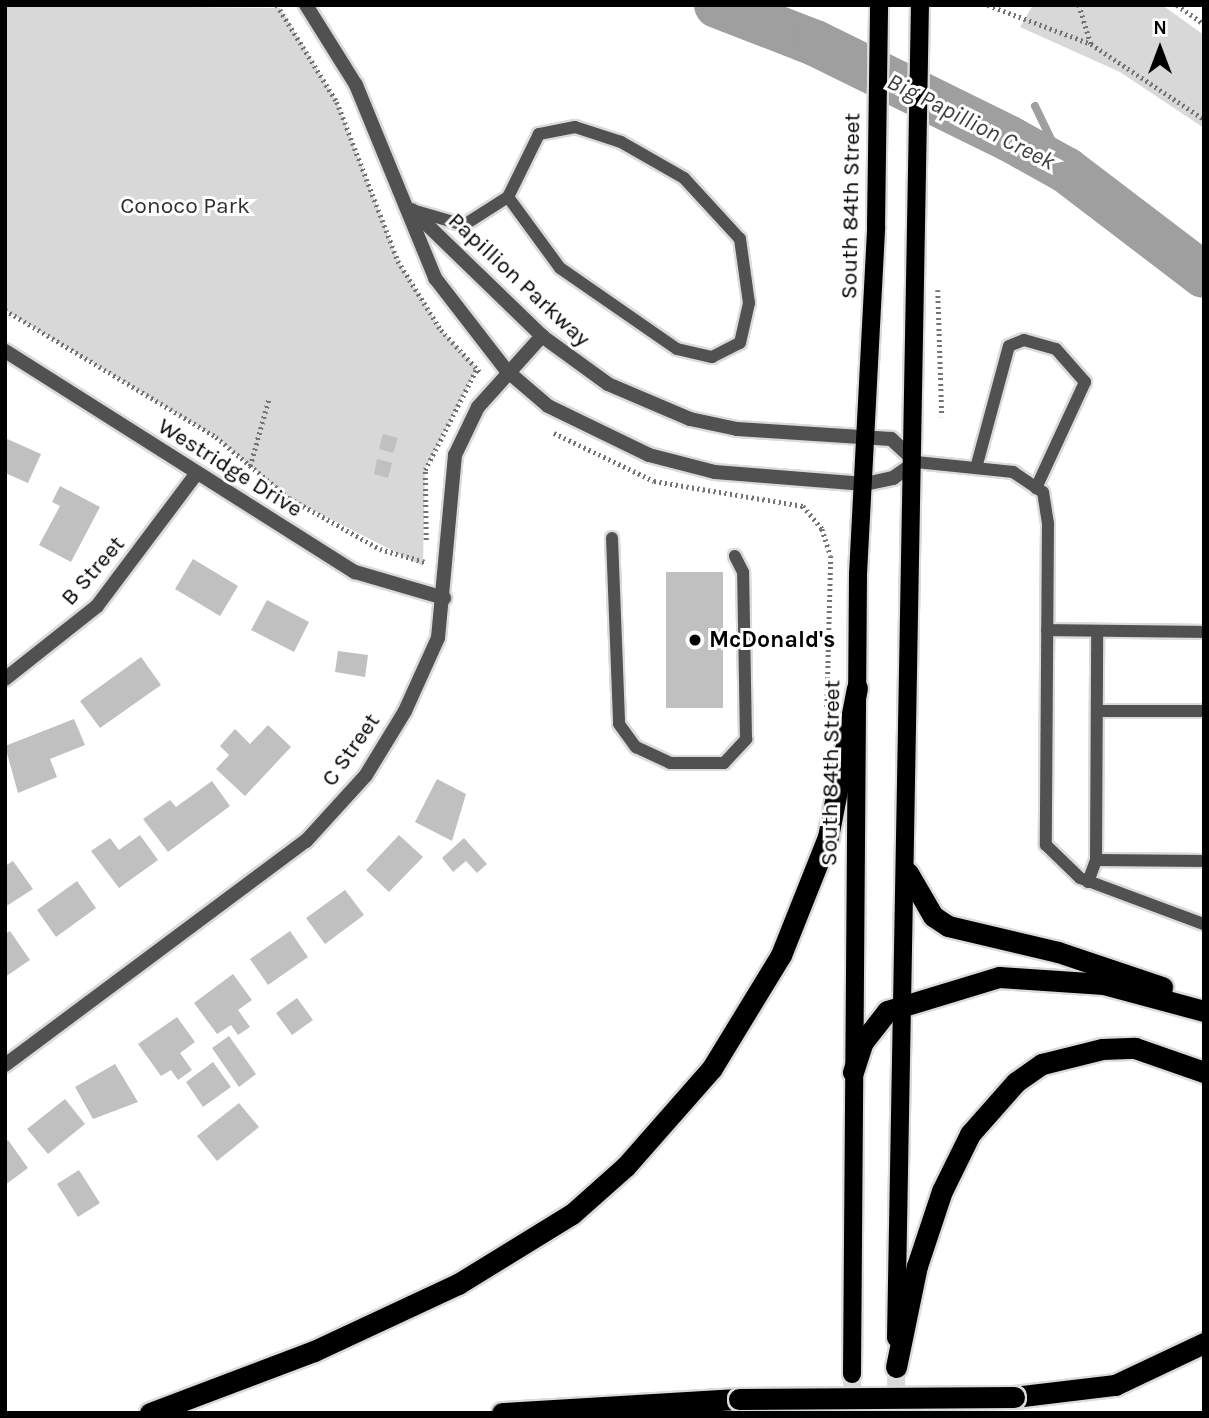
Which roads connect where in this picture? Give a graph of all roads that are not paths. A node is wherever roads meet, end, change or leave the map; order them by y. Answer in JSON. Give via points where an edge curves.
{"nodes":[{"id":1,"x":306,"y":5,"type":"edge"},
{"id":2,"x":879,"y":5,"type":"edge"},
{"id":3,"x":920,"y":5,"type":"edge"},
{"id":4,"x":508,"y":197,"type":"junction"},
{"id":5,"x":412,"y":210,"type":"junction"},
{"id":6,"x":542,"y":337,"type":"junction"},
{"id":7,"x":5,"y":351,"type":"edge"},
{"id":8,"x":506,"y":370,"type":"junction"},
{"id":9,"x":865,"y":434,"type":"junction"},
{"id":10,"x":916,"y":462,"type":"junction"},
{"id":11,"x":976,"y":468,"type":"junction"},
{"id":12,"x":196,"y":474,"type":"junction"},
{"id":13,"x":864,"y":484,"type":"junction"},
{"id":14,"x":1036,"y":488,"type":"junction"},
{"id":15,"x":612,"y":538,"type":"dead end"},
{"id":16,"x":735,"y":556,"type":"dead end"},
{"id":17,"x":444,"y":598,"type":"junction"},
{"id":18,"x":1047,"y":630,"type":"junction"},
{"id":19,"x":1097,"y":631,"type":"junction"},
{"id":20,"x":1204,"y":632,"type":"edge"},
{"id":21,"x":5,"y":679,"type":"edge"},
{"id":22,"x":856,"y":688,"type":"junction"},
{"id":23,"x":1097,"y":711,"type":"junction"},
{"id":24,"x":1204,"y":711,"type":"edge"},
{"id":25,"x":1096,"y":860,"type":"junction"},
{"id":26,"x":1204,"y":861,"type":"edge"},
{"id":27,"x":908,"y":873,"type":"junction"},
{"id":28,"x":1088,"y":882,"type":"junction"},
{"id":29,"x":1204,"y":924,"type":"edge"},
{"id":30,"x":905,"y":1003,"type":"junction"},
{"id":31,"x":1204,"y":1010,"type":"edge"},
{"id":32,"x":5,"y":1065,"type":"edge"},
{"id":33,"x":853,"y":1072,"type":"junction"},
{"id":34,"x":1204,"y":1072,"type":"edge"},
{"id":35,"x":1204,"y":1343,"type":"edge"},
{"id":36,"x":896,"y":1370,"type":"joint"},
{"id":37,"x":852,"y":1374,"type":"tunnel mouth"},
{"id":38,"x":150,"y":1413,"type":"edge"},
{"id":39,"x":502,"y":1413,"type":"edge"}],
"edges":[{"from":1,"to":5,"type":"street","name":"Papillion Parkway","via":[[356,85]]},
{"from":2,"to":9,"type":"main road","name":"South 84th Street","via":[[876,226]]},
{"from":3,"to":10,"type":"main road"},
{"from":4,"to":4,"type":"lane","via":[[560,268],[677,349],[712,357],[740,343],[749,303],[740,239],[684,178],[621,142],[575,127],[539,134]]},
{"from":4,"to":5,"type":"lane","via":[[464,225]]},
{"from":5,"to":6,"type":"street","name":"Papillion Parkway"},
{"from":5,"to":8,"type":"street","name":"Papillion Parkway","via":[[435,278]]},
{"from":6,"to":8,"type":"street","name":"C Street"},
{"from":6,"to":9,"type":"street","name":"Papillion Parkway","via":[[608,384],[690,419],[737,429]]},
{"from":7,"to":12,"type":"street","name":"Westridge Drive"},
{"from":8,"to":13,"type":"street","name":"Papillion Parkway","via":[[548,406],[649,455],[715,472]]},
{"from":8,"to":17,"type":"street","name":"C Street","via":[[455,456]]},
{"from":9,"to":10,"type":"street","name":"Papillion Parkway","via":[[891,439]]},
{"from":9,"to":13,"type":"main road","name":"South 84th Street"},
{"from":10,"to":11,"type":"lane"},
{"from":10,"to":13,"type":"street","name":"Papillion Parkway","via":[[893,478]]},
{"from":10,"to":27,"type":"main road"},
{"from":11,"to":14,"type":"lane","via":[[1013,472]]},
{"from":11,"to":14,"type":"lane","via":[[1009,346],[1024,340],[1055,349],[1085,382]]},
{"from":12,"to":17,"type":"street","name":"Westridge Drive","via":[[355,572]]},
{"from":12,"to":21,"type":"street","name":"B Street","via":[[97,606]]},
{"from":13,"to":22,"type":"main road","name":"South 84th Street"},
{"from":14,"to":18,"type":"lane","via":[[1043,492],[1048,523]]},
{"from":15,"to":16,"type":"lane","via":[[619,724],[636,747],[670,763],[724,763],[746,738],[743,572]]},
{"from":17,"to":32,"type":"street","name":"C Street","via":[[438,638],[405,711],[366,775],[324,824]]},
{"from":18,"to":19,"type":"lane"},
{"from":18,"to":28,"type":"lane","via":[[1046,845]]},
{"from":19,"to":20,"type":"lane"},
{"from":19,"to":23,"type":"lane"},
{"from":22,"to":33,"type":"main road","name":"South 84th Street"},
{"from":22,"to":38,"type":"highway","via":[[828,837],[781,955],[712,1068],[626,1166],[572,1214],[458,1284],[314,1351]]},
{"from":23,"to":24,"type":"lane"},
{"from":23,"to":25,"type":"lane"},
{"from":25,"to":26,"type":"lane"},
{"from":25,"to":28,"type":"lane"},
{"from":27,"to":30,"type":"main road"},
{"from":27,"to":31,"type":"highway","via":[[933,916],[948,926],[1114,968]]},
{"from":28,"to":29,"type":"lane"},
{"from":30,"to":31,"type":"highway","via":[[967,983],[1039,975],[1104,984]]},
{"from":30,"to":33,"type":"highway","via":[[874,1024]]},
{"from":30,"to":36,"type":"main road"},
{"from":33,"to":37,"type":"main road","name":"South 84th Street"},
{"from":34,"to":36,"type":"highway","via":[[1135,1048],[1102,1049],[1042,1064],[1016,1082],[970,1134],[942,1191],[916,1266]]},
{"from":35,"to":39,"type":"highway","bridge":true,"via":[[1115,1385],[1014,1397],[739,1399]]}]}
